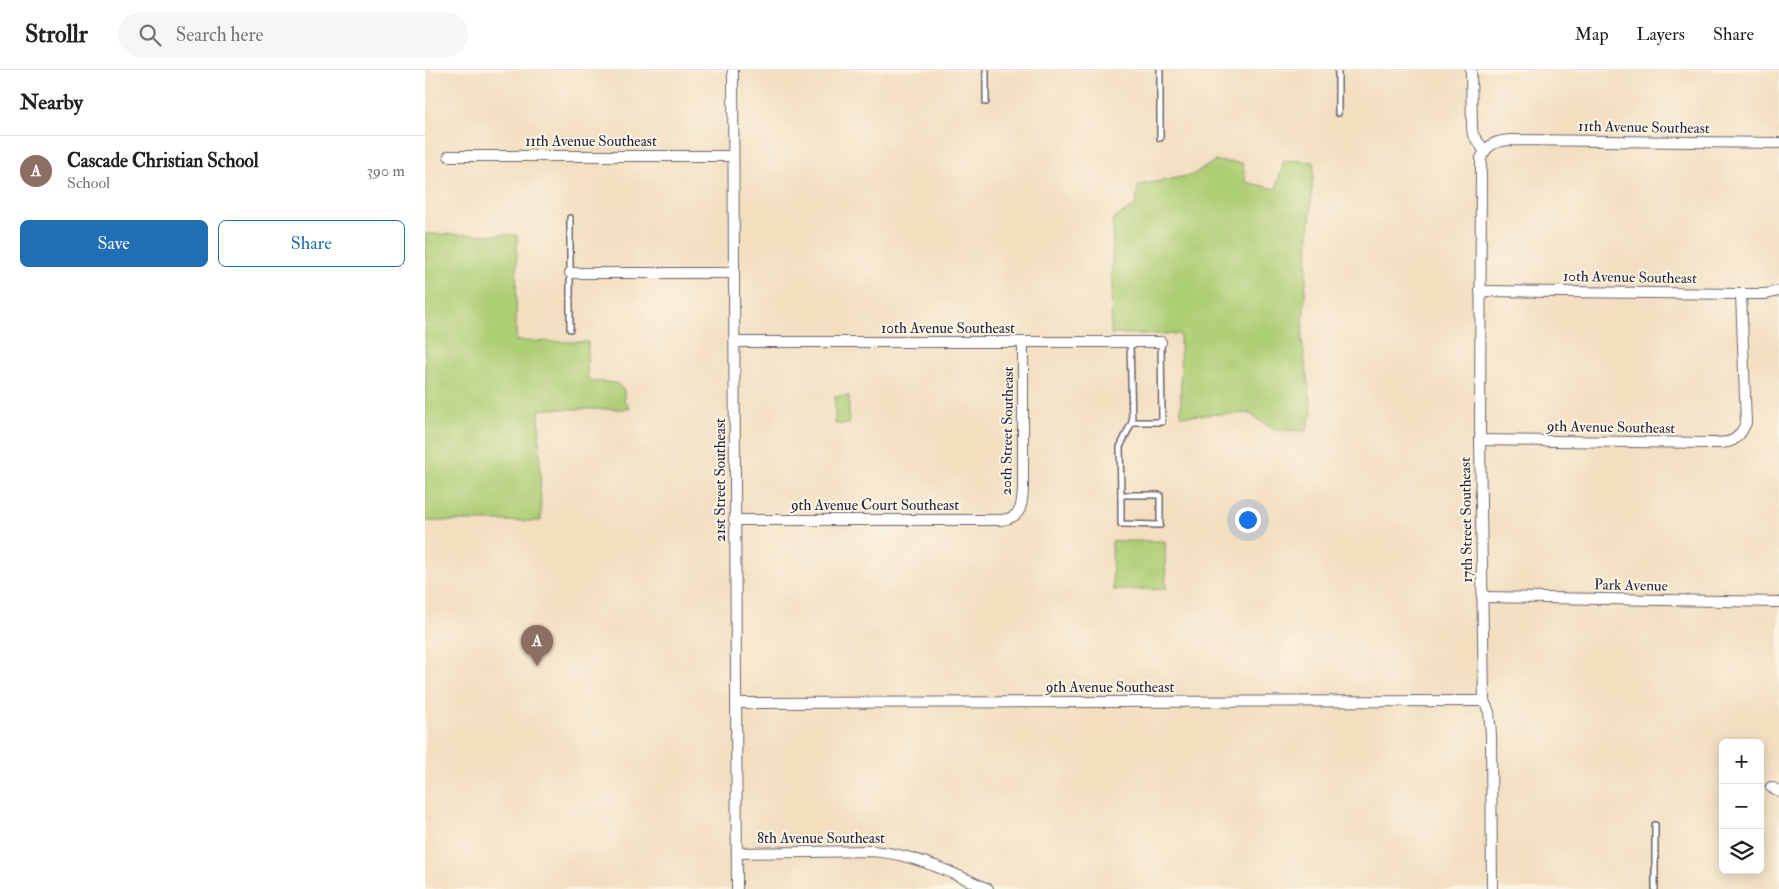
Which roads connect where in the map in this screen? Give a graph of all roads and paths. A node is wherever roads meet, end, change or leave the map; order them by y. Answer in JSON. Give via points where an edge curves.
{"nodes":[{"id":1,"x":733,"y":70,"type":"edge"},
{"id":2,"x":986,"y":70,"type":"edge"},
{"id":3,"x":1160,"y":70,"type":"edge"},
{"id":4,"x":1338,"y":70,"type":"edge"},
{"id":5,"x":1471,"y":70,"type":"edge"},
{"id":6,"x":986,"y":102,"type":"dead end"},
{"id":7,"x":1338,"y":113,"type":"dead end"},
{"id":8,"x":1160,"y":138,"type":"dead end"},
{"id":9,"x":1779,"y":143,"type":"edge"},
{"id":10,"x":1484,"y":150,"type":"junction"},
{"id":11,"x":449,"y":156,"type":"dead end"},
{"id":12,"x":733,"y":156,"type":"junction"},
{"id":13,"x":570,"y":218,"type":"dead end"},
{"id":14,"x":570,"y":273,"type":"junction"},
{"id":15,"x":733,"y":273,"type":"junction"},
{"id":16,"x":1480,"y":291,"type":"junction"},
{"id":17,"x":1779,"y":291,"type":"edge"},
{"id":18,"x":1741,"y":294,"type":"junction"},
{"id":19,"x":570,"y":329,"type":"dead end"},
{"id":20,"x":735,"y":342,"type":"junction"},
{"id":21,"x":1130,"y":342,"type":"junction"},
{"id":22,"x":1161,"y":342,"type":"joint"},
{"id":23,"x":1023,"y":344,"type":"junction"},
{"id":24,"x":1132,"y":422,"type":"junction"},
{"id":25,"x":1480,"y":440,"type":"junction"},
{"id":26,"x":1121,"y":495,"type":"junction"},
{"id":27,"x":1014,"y":517,"type":"joint"},
{"id":28,"x":734,"y":520,"type":"junction"},
{"id":29,"x":1482,"y":598,"type":"junction"},
{"id":30,"x":1779,"y":602,"type":"edge"},
{"id":31,"x":1484,"y":702,"type":"junction"},
{"id":32,"x":736,"y":703,"type":"junction"},
{"id":33,"x":1655,"y":826,"type":"dead end"},
{"id":34,"x":737,"y":853,"type":"junction"},
{"id":35,"x":737,"y":889,"type":"edge"},
{"id":36,"x":988,"y":889,"type":"edge"},
{"id":37,"x":1492,"y":889,"type":"edge"},
{"id":38,"x":1655,"y":889,"type":"edge"}],
"edges":[{"from":1,"to":12,"type":"street","name":"21st Street Southeast"},
{"from":2,"to":6,"type":"lane"},
{"from":3,"to":8,"type":"lane"},
{"from":4,"to":7,"type":"lane"},
{"from":5,"to":10,"type":"street","via":[[1473,135]]},
{"from":9,"to":10,"type":"street","name":"11th Avenue Southeast","via":[[1510,140],[1491,144]]},
{"from":10,"to":16,"type":"street","name":"17th Street Southeast","via":[[1480,168]]},
{"from":11,"to":12,"type":"street","name":"11th Avenue Southeast"},
{"from":12,"to":15,"type":"street","name":"21st Street Southeast"},
{"from":13,"to":14,"type":"lane"},
{"from":14,"to":15,"type":"street"},
{"from":14,"to":19,"type":"lane"},
{"from":15,"to":20,"type":"street","name":"21st Street Southeast"},
{"from":16,"to":18,"type":"street","name":"10th Avenue Southeast"},
{"from":16,"to":25,"type":"street","name":"17th Street Southeast"},
{"from":17,"to":18,"type":"street","name":"10th Avenue Southeast"},
{"from":18,"to":25,"type":"street","name":"9th Avenue Southeast","via":[[1746,423],[1735,440],[1725,443]]},
{"from":20,"to":23,"type":"street","name":"10th Avenue Southeast"},
{"from":20,"to":28,"type":"street","name":"21st Street Southeast"},
{"from":21,"to":22,"type":"street","name":"10th Avenue Southeast"},
{"from":21,"to":23,"type":"street","name":"10th Avenue Southeast"},
{"from":21,"to":24,"type":"lane"},
{"from":22,"to":24,"type":"lane","via":[[1162,422]]},
{"from":23,"to":27,"type":"street","name":"20th Street Southeast","via":[[1022,498]]},
{"from":24,"to":26,"type":"lane","via":[[1121,447]]},
{"from":25,"to":29,"type":"street","name":"17th Street Southeast"},
{"from":26,"to":26,"type":"lane","via":[[1121,524],[1159,525],[1160,495]]},
{"from":27,"to":28,"type":"street","name":"9th Avenue Court Southeast","via":[[1001,520]]},
{"from":28,"to":32,"type":"street","name":"21st Street Southeast"},
{"from":29,"to":30,"type":"street","name":"Park Avenue"},
{"from":29,"to":31,"type":"street","name":"17th Street Southeast"},
{"from":31,"to":32,"type":"street","name":"9th Avenue Southeast"},
{"from":31,"to":37,"type":"street","name":"17th Street Southeast","via":[[1489,712],[1491,734]]},
{"from":32,"to":34,"type":"street","name":"21st Street Southeast"},
{"from":33,"to":38,"type":"lane"},
{"from":34,"to":35,"type":"street","name":"21st Street Southeast"},
{"from":34,"to":36,"type":"street","name":"8th Avenue Southeast","via":[[888,852],[919,859]]}]}
